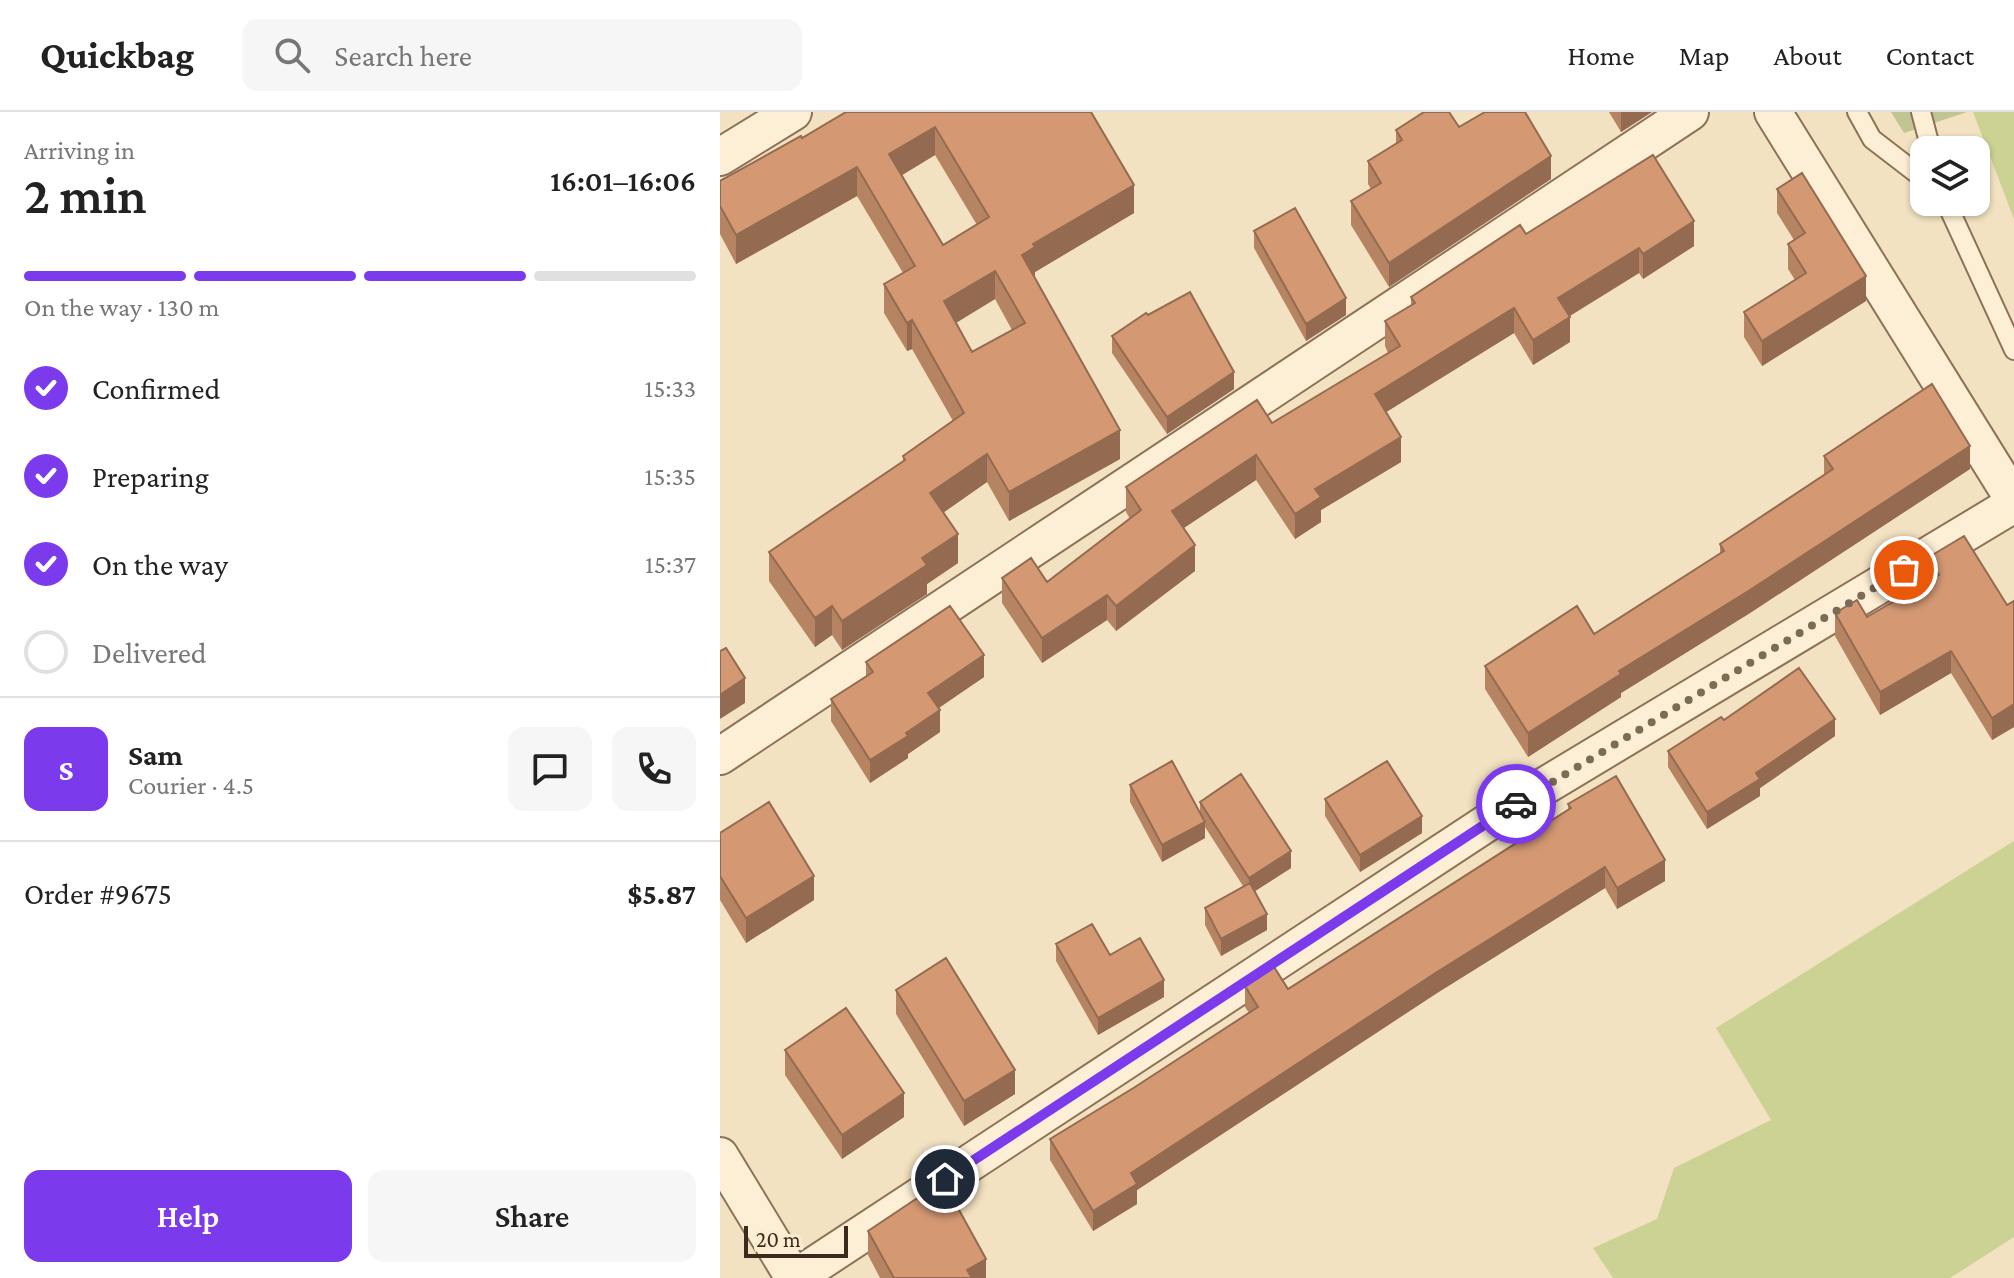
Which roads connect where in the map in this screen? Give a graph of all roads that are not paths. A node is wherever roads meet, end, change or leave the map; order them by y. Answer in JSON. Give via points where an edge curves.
{"nodes":[{"id":1,"x":793,"y":112,"type":"edge"},
{"id":2,"x":1690,"y":112,"type":"edge"},
{"id":3,"x":1773,"y":112,"type":"edge"},
{"id":4,"x":1857,"y":112,"type":"edge"},
{"id":5,"x":1921,"y":112,"type":"edge"},
{"id":6,"x":1927,"y":136,"type":"edge"},
{"id":7,"x":720,"y":157,"type":"edge"},
{"id":8,"x":1910,"y":168,"type":"edge"},
{"id":9,"x":1952,"y":216,"type":"edge"},
{"id":10,"x":2014,"y":350,"type":"edge"},
{"id":11,"x":2007,"y":516,"type":"edge"},
{"id":12,"x":720,"y":756,"type":"edge"},
{"id":13,"x":720,"y":1156,"type":"edge"},
{"id":14,"x":794,"y":1278,"type":"edge"}],
"edges":[{"from":1,"to":7,"type":"street"},
{"from":2,"to":12,"type":"street"},
{"from":3,"to":11,"type":"street"},
{"from":4,"to":8,"type":"lane","via":[[1872,139]]},
{"from":5,"to":6,"type":"lane"},
{"from":9,"to":10,"type":"lane"},
{"from":11,"to":14,"type":"street","via":[[1528,796]]},
{"from":13,"to":14,"type":"street"}]}
